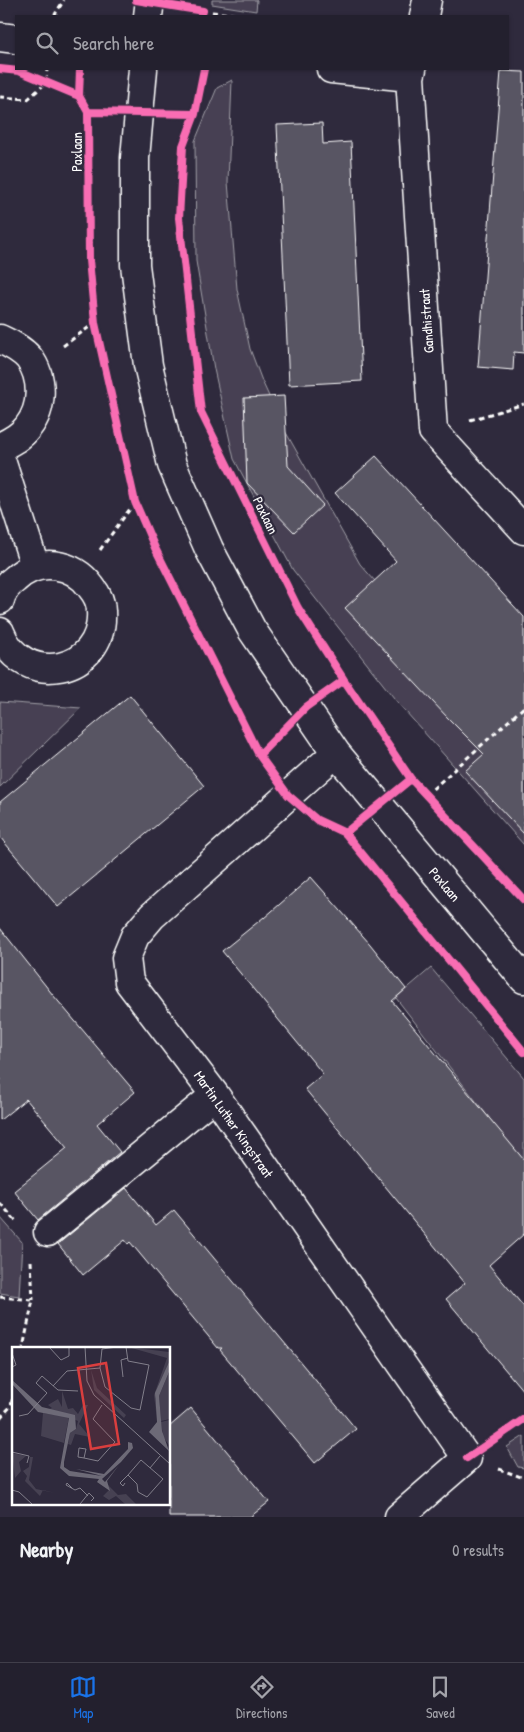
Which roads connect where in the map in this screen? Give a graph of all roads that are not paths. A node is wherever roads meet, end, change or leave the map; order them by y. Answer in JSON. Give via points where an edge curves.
{"nodes":[{"id":1,"x":428,"y":0,"type":"edge"},
{"id":2,"x":424,"y":15,"type":"edge"},
{"id":3,"x":0,"y":38,"type":"edge"},
{"id":4,"x":15,"y":39,"type":"edge"},
{"id":5,"x":144,"y":70,"type":"edge"},
{"id":6,"x":351,"y":70,"type":"edge"},
{"id":7,"x":411,"y":73,"type":"edge"},
{"id":8,"x":0,"y":339,"type":"edge"},
{"id":9,"x":0,"y":447,"type":"edge"},
{"id":10,"x":0,"y":457,"type":"edge"},
{"id":11,"x":524,"y":530,"type":"edge"},
{"id":12,"x":35,"y":566,"type":"junction"},
{"id":13,"x":0,"y":600,"type":"edge"},
{"id":14,"x":0,"y":632,"type":"edge"},
{"id":15,"x":336,"y":753,"type":"junction"},
{"id":16,"x":524,"y":979,"type":"edge"},
{"id":17,"x":215,"y":1096,"type":"junction"},
{"id":18,"x":48,"y":1232,"type":"dead end"},
{"id":19,"x":399,"y":1517,"type":"edge"}],
"edges":[{"from":1,"to":2,"type":"street"},
{"from":3,"to":4,"type":"street"},
{"from":5,"to":15,"type":"street","name":"Paxlaan","via":[[135,158],[134,265],[148,365],[172,465],[209,549],[252,630]]},
{"from":6,"to":7,"type":"street","name":"Gandhistraat"},
{"from":7,"to":11,"type":"street","name":"Gandhistraat","via":[[433,431]]},
{"from":8,"to":9,"type":"street","via":[[15,346],[29,359],[37,375],[40,393],[37,412],[28,428]]},
{"from":10,"to":12,"type":"street"},
{"from":12,"to":13,"type":"street","via":[[9,584]]},
{"from":12,"to":14,"type":"street","via":[[53,564],[70,568],[96,593],[101,610],[100,628],[94,644],[82,658],[66,666],[49,669],[31,665],[16,656]]},
{"from":15,"to":16,"type":"street","name":"Paxlaan"},
{"from":15,"to":17,"type":"street","name":"Martin Luther Kingstraat","via":[[152,916],[135,936],[126,958],[130,982]]},
{"from":17,"to":18,"type":"street"},
{"from":17,"to":19,"type":"street","name":"Martin Luther Kingstraat","via":[[467,1458]]}]}
